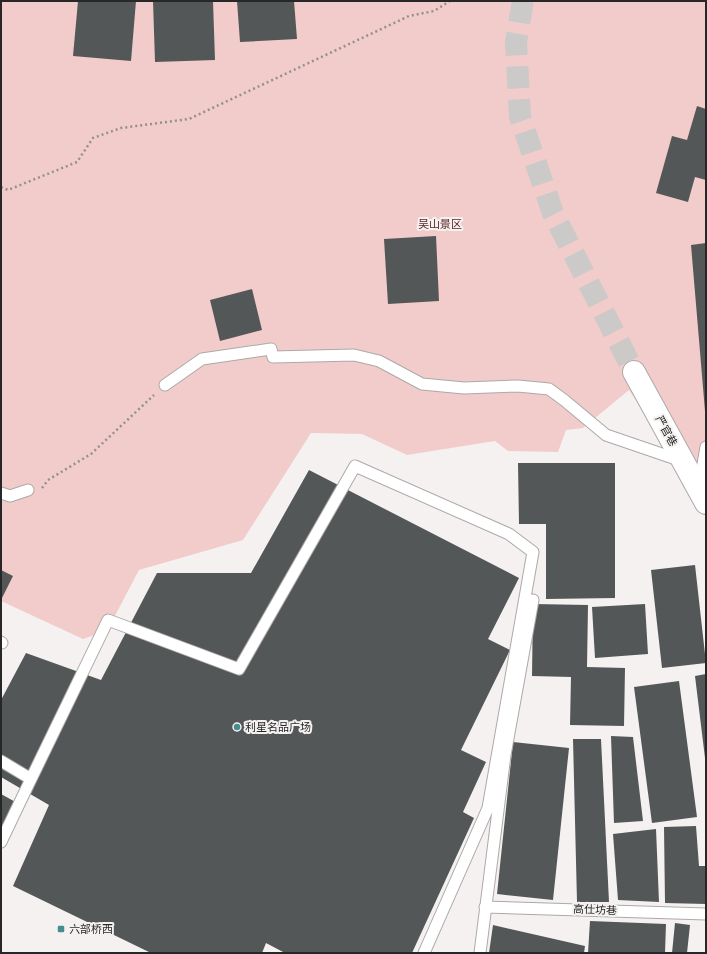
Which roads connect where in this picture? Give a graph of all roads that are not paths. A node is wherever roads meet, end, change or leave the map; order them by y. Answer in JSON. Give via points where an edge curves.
{"nodes":[{"id":1,"x":634,"y":372,"type":"tunnel mouth"},
{"id":2,"x":165,"y":385,"type":"road end"},
{"id":3,"x":706,"y":447,"type":"edge"},
{"id":4,"x":683,"y":462,"type":"junction"},
{"id":5,"x":28,"y":490,"type":"road end"},
{"id":6,"x":1,"y":493,"type":"edge"},
{"id":7,"x":702,"y":496,"type":"edge"},
{"id":8,"x":533,"y":600,"type":"dead end"},
{"id":9,"x":1,"y":761,"type":"edge"},
{"id":10,"x":31,"y":779,"type":"junction"},
{"id":11,"x":1,"y":842,"type":"edge"},
{"id":12,"x":485,"y":907,"type":"junction"},
{"id":13,"x":706,"y":914,"type":"edge"},
{"id":14,"x":424,"y":953,"type":"edge"},
{"id":15,"x":480,"y":953,"type":"edge"}],
"edges":[{"from":1,"to":4,"type":"street","name":"严官巷"},
{"from":2,"to":4,"type":"lane","via":[[202,359],[271,349],[273,357],[354,355],[379,362],[422,384],[464,388],[518,386],[549,389],[606,435]]},
{"from":3,"to":7,"type":"lane","name":"严官巷"},
{"from":4,"to":7,"type":"street","name":"严官巷"},
{"from":5,"to":6,"type":"lane","via":[[10,496]]},
{"from":8,"to":12,"type":"lane","via":[[505,755]]},
{"from":9,"to":10,"type":"lane"},
{"from":10,"to":11,"type":"lane"},
{"from":10,"to":14,"type":"lane","via":[[108,620],[239,669],[354,466],[509,534],[533,552],[488,808]]},
{"from":12,"to":13,"type":"lane","name":"高仕坊巷"},
{"from":12,"to":15,"type":"lane"}]}
